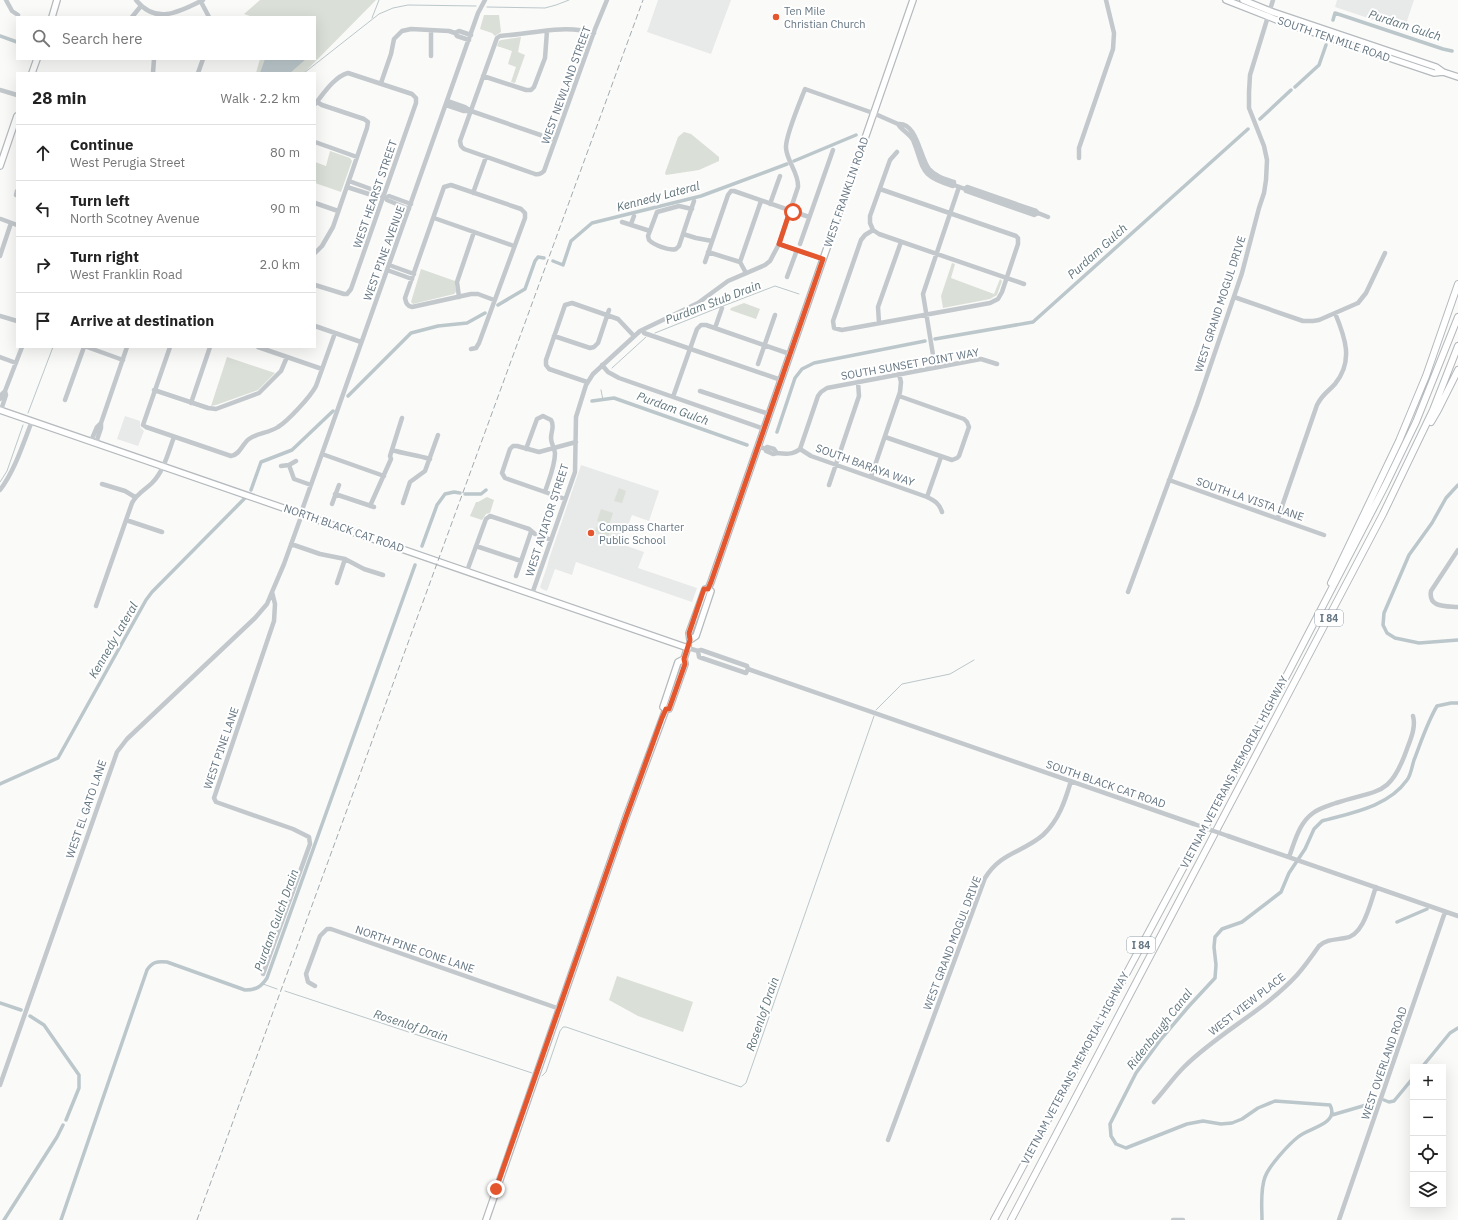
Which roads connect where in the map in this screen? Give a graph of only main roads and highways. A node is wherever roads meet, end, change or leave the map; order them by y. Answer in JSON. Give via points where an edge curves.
{"nodes":[{"id":1,"x":58,"y":0,"type":"edge"},
{"id":2,"x":913,"y":0,"type":"edge"},
{"id":3,"x":1226,"y":0,"type":"edge"},
{"id":4,"x":1243,"y":0,"type":"edge"},
{"id":5,"x":1269,"y":14,"type":"junction"},
{"id":6,"x":52,"y":16,"type":"edge"},
{"id":7,"x":37,"y":60,"type":"edge"},
{"id":8,"x":32,"y":72,"type":"edge"},
{"id":9,"x":1458,"y":77,"type":"edge"},
{"id":10,"x":16,"y":119,"type":"edge"},
{"id":11,"x":0,"y":166,"type":"edge"},
{"id":12,"x":1458,"y":284,"type":"edge"},
{"id":13,"x":1458,"y":317,"type":"edge"},
{"id":14,"x":1458,"y":346,"type":"edge"},
{"id":15,"x":1458,"y":370,"type":"edge"},
{"id":16,"x":0,"y":410,"type":"edge"},
{"id":17,"x":1419,"y":440,"type":"junction"},
{"id":18,"x":688,"y":648,"type":"junction"},
{"id":19,"x":1289,"y":671,"type":"junction"},
{"id":20,"x":486,"y":1220,"type":"edge"},
{"id":21,"x":994,"y":1220,"type":"edge"},
{"id":22,"x":1011,"y":1220,"type":"edge"}],
"edges":[{"from":1,"to":6,"type":"main road"},
{"from":2,"to":18,"type":"main road","name":"WEST FRANKLIN ROAD","via":[[708,589],[704,589],[689,633]]},
{"from":3,"to":5,"type":"main road","name":"SOUTH TEN MILE ROAD"},
{"from":4,"to":5,"type":"main road","name":"SOUTH TEN MILE ROAD"},
{"from":5,"to":9,"type":"main road","name":"SOUTH TEN MILE ROAD","via":[[1436,67]]},
{"from":7,"to":8,"type":"main road"},
{"from":10,"to":11,"type":"main road"},
{"from":12,"to":19,"type":"highway","via":[[1426,376],[1399,441]]},
{"from":13,"to":19,"type":"highway","name":"VIETNAM VETERANS MEMORIAL HIGHWAY","number":"I 84","via":[[1416,422]]},
{"from":14,"to":17,"type":"highway","name":"VIETNAM VETERANS MEMORIAL HIGHWAY","number":"I 84"},
{"from":15,"to":17,"type":"highway"},
{"from":16,"to":18,"type":"main road","name":"NORTH BLACK CAT ROAD"},
{"from":17,"to":22,"type":"highway","name":"VIETNAM VETERANS MEMORIAL HIGHWAY","number":"I 84","via":[[1383,514]]},
{"from":18,"to":20,"type":"main road","name":"WEST FRANKLIN ROAD","via":[[684,659],[678,662],[663,707],[666,709]]},
{"from":19,"to":21,"type":"highway","name":"VIETNAM VETERANS MEMORIAL HIGHWAY","number":"I 84"}]}
